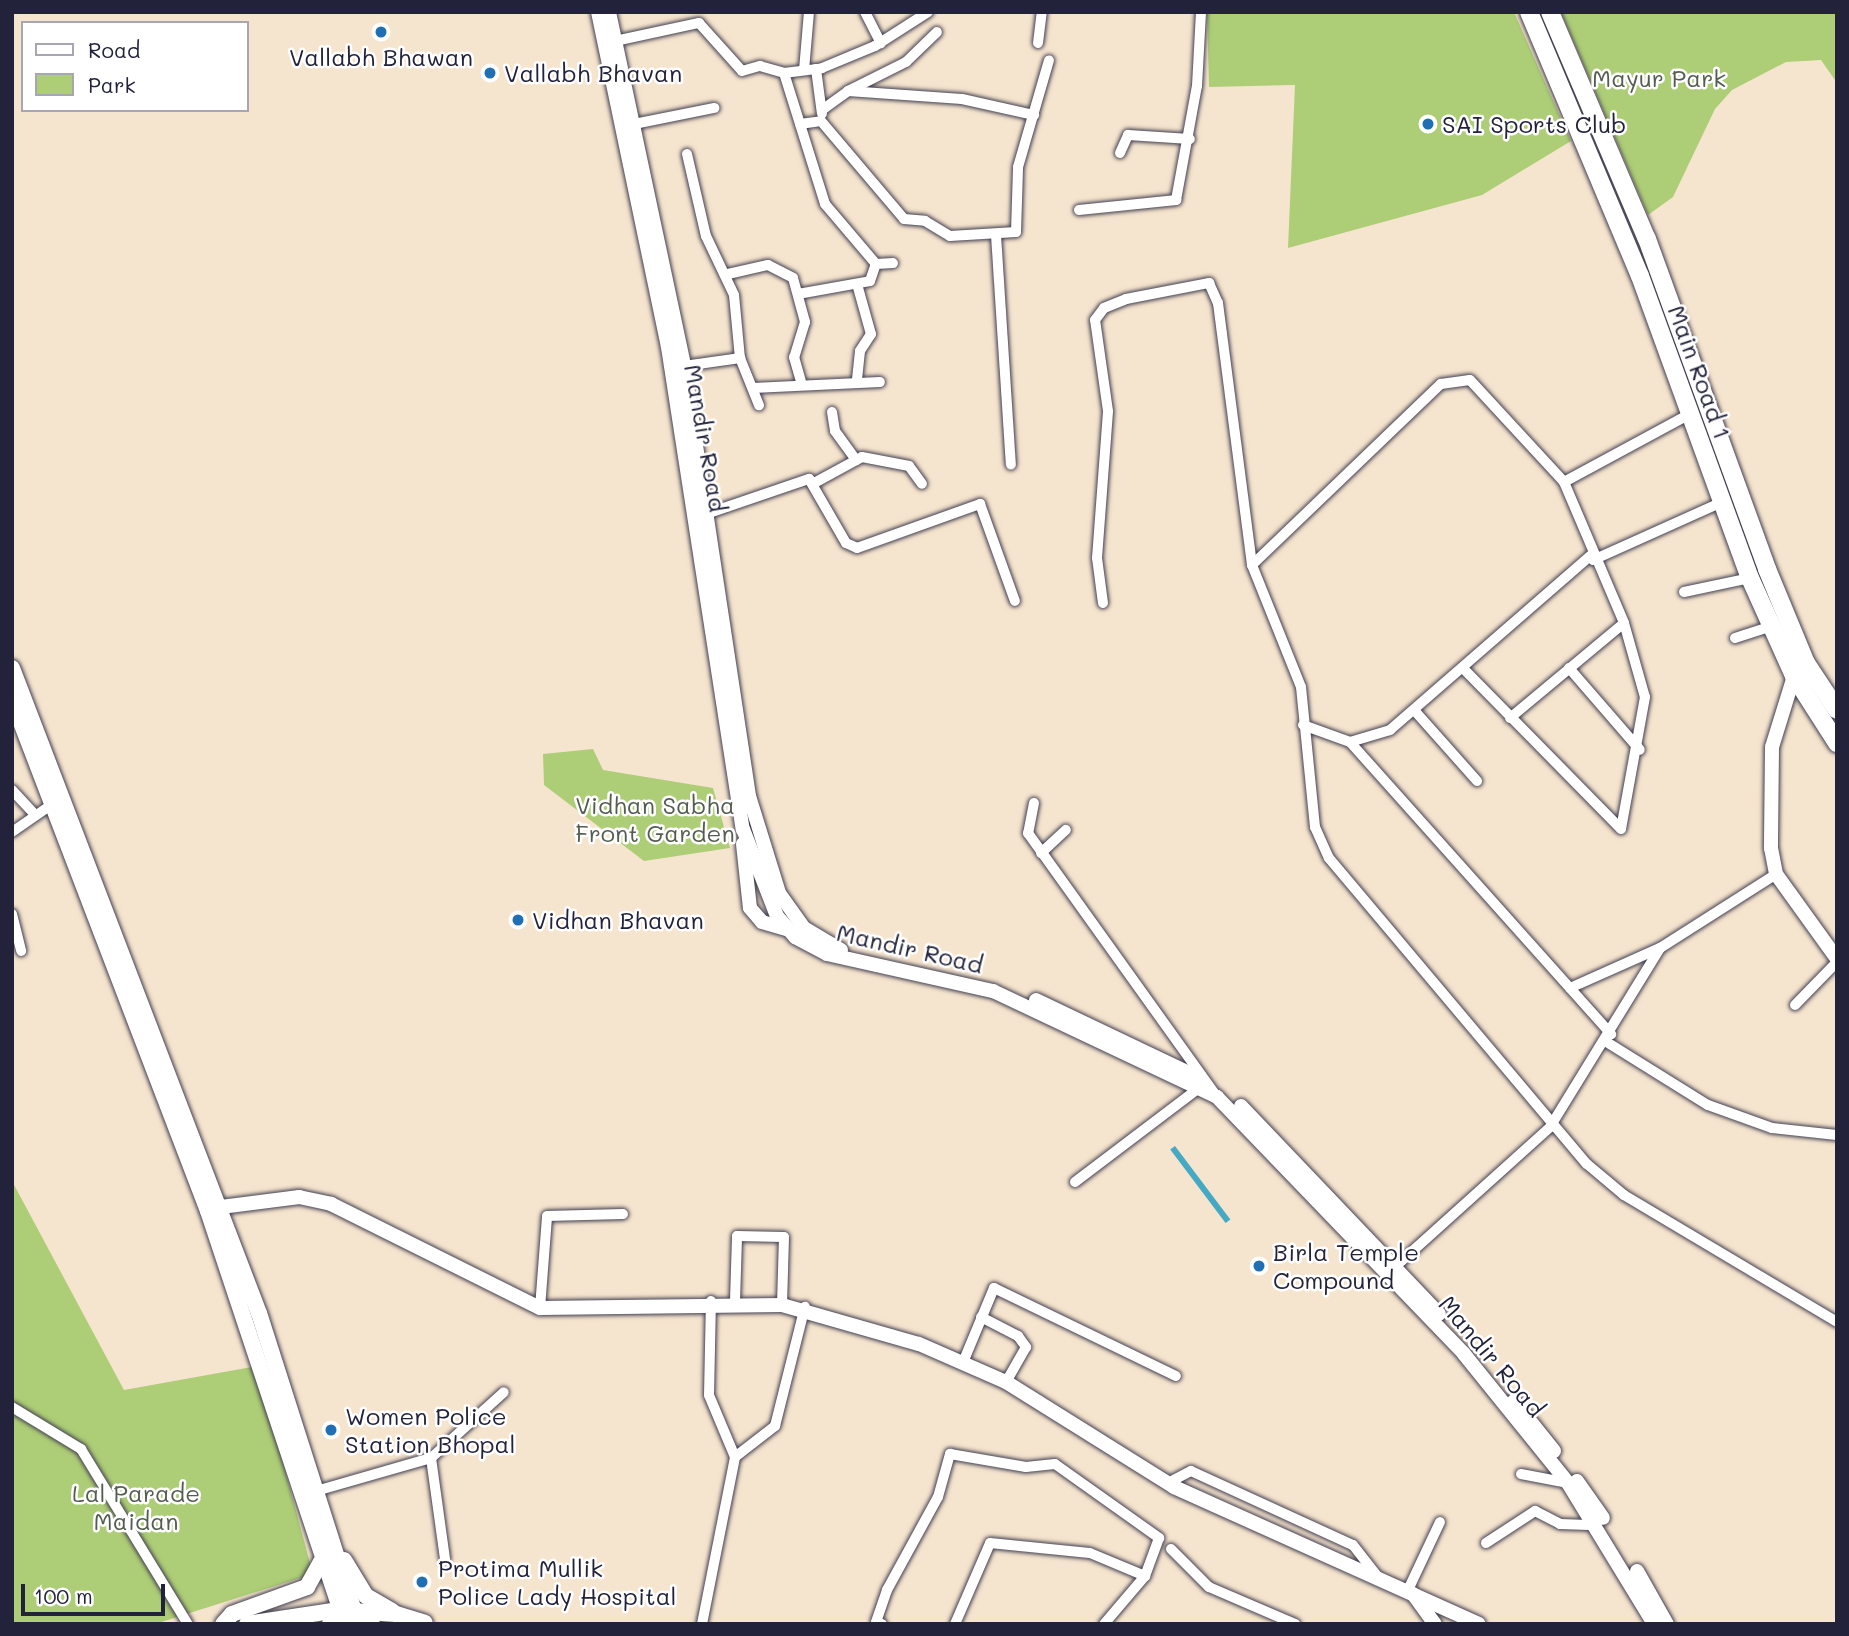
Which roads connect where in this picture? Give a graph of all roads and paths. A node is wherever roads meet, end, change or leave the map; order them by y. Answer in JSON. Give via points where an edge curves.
{"nodes":[{"id":1,"x":598,"y":12,"type":"edge"},
{"id":2,"x":609,"y":12,"type":"edge"},
{"id":3,"x":808,"y":12,"type":"edge"},
{"id":4,"x":865,"y":12,"type":"edge"},
{"id":5,"x":928,"y":12,"type":"edge"},
{"id":6,"x":1042,"y":12,"type":"edge"},
{"id":7,"x":1201,"y":12,"type":"edge"},
{"id":8,"x":1529,"y":12,"type":"edge"},
{"id":9,"x":1550,"y":12,"type":"edge"},
{"id":10,"x":937,"y":32,"type":"dead end"},
{"id":11,"x":615,"y":41,"type":"junction"},
{"id":12,"x":881,"y":43,"type":"junction"},
{"id":13,"x":1038,"y":43,"type":"dead end"},
{"id":14,"x":1049,"y":60,"type":"dead end"},
{"id":15,"x":816,"y":69,"type":"junction"},
{"id":16,"x":804,"y":70,"type":"junction"},
{"id":17,"x":784,"y":73,"type":"junction"},
{"id":18,"x":848,"y":91,"type":"junction"},
{"id":19,"x":715,"y":108,"type":"dead end"},
{"id":20,"x":822,"y":115,"type":"junction"},
{"id":21,"x":1034,"y":116,"type":"junction"},
{"id":22,"x":634,"y":124,"type":"junction"},
{"id":23,"x":800,"y":124,"type":"junction"},
{"id":24,"x":1190,"y":139,"type":"junction"},
{"id":25,"x":1120,"y":153,"type":"dead end"},
{"id":26,"x":687,"y":154,"type":"dead end"},
{"id":27,"x":1079,"y":210,"type":"dead end"},
{"id":28,"x":648,"y":218,"type":"junction"},
{"id":29,"x":996,"y":236,"type":"junction"},
{"id":30,"x":893,"y":263,"type":"dead end"},
{"id":31,"x":876,"y":264,"type":"junction"},
{"id":32,"x":728,"y":274,"type":"junction"},
{"id":33,"x":1660,"y":275,"type":"junction"},
{"id":34,"x":1640,"y":276,"type":"junction"},
{"id":35,"x":857,"y":284,"type":"junction"},
{"id":36,"x":798,"y":294,"type":"junction"},
{"id":37,"x":740,"y":358,"type":"junction"},
{"id":38,"x":684,"y":366,"type":"junction"},
{"id":39,"x":857,"y":380,"type":"junction"},
{"id":40,"x":801,"y":381,"type":"junction"},
{"id":41,"x":880,"y":382,"type":"dead end"},
{"id":42,"x":753,"y":388,"type":"junction"},
{"id":43,"x":759,"y":405,"type":"dead end"},
{"id":44,"x":832,"y":412,"type":"dead end"},
{"id":45,"x":1690,"y":414,"type":"junction"},
{"id":46,"x":856,"y":460,"type":"junction"},
{"id":47,"x":1011,"y":465,"type":"dead end"},
{"id":48,"x":816,"y":482,"type":"junction"},
{"id":49,"x":1564,"y":482,"type":"junction"},
{"id":50,"x":922,"y":484,"type":"dead end"},
{"id":51,"x":1722,"y":502,"type":"junction"},
{"id":52,"x":709,"y":513,"type":"junction"},
{"id":53,"x":1592,"y":557,"type":"junction"},
{"id":54,"x":1252,"y":565,"type":"junction"},
{"id":55,"x":1750,"y":578,"type":"junction"},
{"id":56,"x":1684,"y":592,"type":"dead end"},
{"id":57,"x":1015,"y":601,"type":"dead end"},
{"id":58,"x":1102,"y":603,"type":"dead end"},
{"id":59,"x":1624,"y":624,"type":"junction"},
{"id":60,"x":1772,"y":626,"type":"junction"},
{"id":61,"x":1735,"y":638,"type":"dead end"},
{"id":62,"x":12,"y":668,"type":"edge"},
{"id":63,"x":1464,"y":668,"type":"junction"},
{"id":64,"x":1569,"y":668,"type":"junction"},
{"id":65,"x":1794,"y":676,"type":"junction"},
{"id":66,"x":12,"y":699,"type":"edge"},
{"id":67,"x":1414,"y":710,"type":"junction"},
{"id":68,"x":1837,"y":710,"type":"edge"},
{"id":69,"x":1510,"y":719,"type":"junction"},
{"id":70,"x":1303,"y":725,"type":"junction"},
{"id":71,"x":1350,"y":742,"type":"junction"},
{"id":72,"x":1837,"y":743,"type":"edge"},
{"id":73,"x":1640,"y":750,"type":"junction"},
{"id":74,"x":1477,"y":781,"type":"dead end"},
{"id":75,"x":12,"y":790,"type":"edge"},
{"id":76,"x":1034,"y":803,"type":"dead end"},
{"id":77,"x":51,"y":805,"type":"junction"},
{"id":78,"x":35,"y":815,"type":"junction"},
{"id":79,"x":743,"y":829,"type":"junction"},
{"id":80,"x":1066,"y":830,"type":"dead end"},
{"id":81,"x":12,"y":832,"type":"edge"},
{"id":82,"x":1041,"y":853,"type":"junction"},
{"id":83,"x":1776,"y":874,"type":"junction"},
{"id":84,"x":12,"y":914,"type":"edge"},
{"id":85,"x":787,"y":929,"type":"junction"},
{"id":86,"x":1660,"y":948,"type":"junction"},
{"id":87,"x":21,"y":951,"type":"dead end"},
{"id":88,"x":1837,"y":960,"type":"edge"},
{"id":89,"x":1570,"y":988,"type":"junction"},
{"id":90,"x":1795,"y":1005,"type":"dead end"},
{"id":91,"x":1608,"y":1038,"type":"junction"},
{"id":92,"x":1203,"y":1085,"type":"junction"},
{"id":93,"x":1550,"y":1127,"type":"junction"},
{"id":94,"x":1837,"y":1135,"type":"edge"},
{"id":95,"x":1074,"y":1182,"type":"dead end"},
{"id":96,"x":220,"y":1207,"type":"junction"},
{"id":97,"x":623,"y":1214,"type":"dead end"},
{"id":98,"x":1397,"y":1265,"type":"junction"},
{"id":99,"x":711,"y":1301,"type":"junction"},
{"id":100,"x":735,"y":1301,"type":"junction"},
{"id":101,"x":782,"y":1305,"type":"junction"},
{"id":102,"x":805,"y":1307,"type":"junction"},
{"id":103,"x":540,"y":1308,"type":"junction"},
{"id":104,"x":981,"y":1317,"type":"junction"},
{"id":105,"x":1837,"y":1322,"type":"edge"},
{"id":106,"x":964,"y":1360,"type":"junction"},
{"id":107,"x":1176,"y":1376,"type":"dead end"},
{"id":108,"x":1006,"y":1382,"type":"junction"},
{"id":109,"x":505,"y":1392,"type":"dead end"},
{"id":110,"x":12,"y":1408,"type":"edge"},
{"id":111,"x":735,"y":1457,"type":"junction"},
{"id":112,"x":431,"y":1458,"type":"junction"},
{"id":113,"x":1521,"y":1474,"type":"dead end"},
{"id":114,"x":1168,"y":1483,"type":"junction"},
{"id":115,"x":1567,"y":1483,"type":"junction"},
{"id":116,"x":316,"y":1491,"type":"junction"},
{"id":117,"x":325,"y":1521,"type":"junction"},
{"id":118,"x":1440,"y":1522,"type":"dead end"},
{"id":119,"x":1596,"y":1525,"type":"junction"},
{"id":120,"x":1486,"y":1543,"type":"dead end"},
{"id":121,"x":1171,"y":1549,"type":"dead end"},
{"id":122,"x":445,"y":1559,"type":"dead end"},
{"id":123,"x":321,"y":1562,"type":"junction"},
{"id":124,"x":1145,"y":1576,"type":"junction"},
{"id":125,"x":1378,"y":1577,"type":"junction"},
{"id":126,"x":1410,"y":1590,"type":"junction"},
{"id":127,"x":396,"y":1614,"type":"junction"},
{"id":128,"x":349,"y":1619,"type":"edge"},
{"id":129,"x":188,"y":1624,"type":"edge"},
{"id":130,"x":223,"y":1624,"type":"edge"},
{"id":131,"x":247,"y":1624,"type":"edge"},
{"id":132,"x":423,"y":1624,"type":"edge"},
{"id":133,"x":702,"y":1624,"type":"edge"},
{"id":134,"x":882,"y":1624,"type":"edge"},
{"id":135,"x":955,"y":1624,"type":"edge"},
{"id":136,"x":1104,"y":1624,"type":"edge"},
{"id":137,"x":1295,"y":1624,"type":"edge"},
{"id":138,"x":1435,"y":1624,"type":"edge"},
{"id":139,"x":1479,"y":1624,"type":"edge"},
{"id":140,"x":1654,"y":1624,"type":"edge"},
{"id":141,"x":1667,"y":1624,"type":"edge"}],
"edges":[{"from":1,"to":28,"type":"street","name":"Mandir Road"},
{"from":2,"to":11,"type":"street","name":"Mandir Road"},
{"from":3,"to":16,"type":"street"},
{"from":4,"to":12,"type":"street"},
{"from":5,"to":12,"type":"street"},
{"from":6,"to":13,"type":"street"},
{"from":7,"to":24,"type":"street"},
{"from":8,"to":34,"type":"main road","name":"Main Road 1"},
{"from":9,"to":33,"type":"main road","name":"Main Road 1"},
{"from":10,"to":18,"type":"street","via":[[906,62]]},
{"from":11,"to":17,"type":"street","via":[[699,23],[742,71],[760,66]]},
{"from":11,"to":22,"type":"street","name":"Mandir Road"},
{"from":12,"to":15,"type":"street"},
{"from":14,"to":21,"type":"street"},
{"from":15,"to":16,"type":"street"},
{"from":15,"to":20,"type":"street"},
{"from":16,"to":17,"type":"street"},
{"from":17,"to":23,"type":"street"},
{"from":18,"to":20,"type":"street"},
{"from":18,"to":21,"type":"street","via":[[962,99]]},
{"from":19,"to":22,"type":"street"},
{"from":20,"to":23,"type":"street"},
{"from":20,"to":29,"type":"street","via":[[904,219],[925,221],[950,236]]},
{"from":21,"to":29,"type":"street","via":[[1018,167],[1018,230]]},
{"from":22,"to":28,"type":"street","name":"Mandir Road"},
{"from":23,"to":31,"type":"street","via":[[825,204]]},
{"from":24,"to":25,"type":"street","via":[[1128,135]]},
{"from":24,"to":27,"type":"street","via":[[1174,202]]},
{"from":26,"to":32,"type":"street","via":[[706,236]]},
{"from":28,"to":38,"type":"street","name":"Mandir Road"},
{"from":28,"to":79,"type":"street","name":"Mandir Road"},
{"from":29,"to":47,"type":"street"},
{"from":30,"to":31,"type":"street"},
{"from":31,"to":35,"type":"street","via":[[873,279]]},
{"from":32,"to":36,"type":"street","via":[[768,265],[793,278]]},
{"from":32,"to":37,"type":"street"},
{"from":33,"to":34,"type":"main road"},
{"from":33,"to":68,"type":"main road","name":"Main Road 1","via":[[1767,569],[1806,663]]},
{"from":34,"to":45,"type":"main road","name":"Main Road 1"},
{"from":35,"to":36,"type":"street"},
{"from":35,"to":39,"type":"street","via":[[871,334],[860,351]]},
{"from":36,"to":40,"type":"street","via":[[805,322],[794,357]]},
{"from":37,"to":38,"type":"street"},
{"from":37,"to":42,"type":"street"},
{"from":38,"to":52,"type":"street","name":"Mandir Road"},
{"from":39,"to":40,"type":"street"},
{"from":39,"to":41,"type":"street"},
{"from":40,"to":42,"type":"street"},
{"from":42,"to":43,"type":"street"},
{"from":44,"to":46,"type":"street","via":[[835,431]]},
{"from":45,"to":49,"type":"street"},
{"from":45,"to":51,"type":"main road","name":"Main Road 1"},
{"from":46,"to":48,"type":"street"},
{"from":46,"to":50,"type":"street","via":[[877,458],[909,467]]},
{"from":48,"to":52,"type":"street","via":[[809,479]]},
{"from":48,"to":57,"type":"street","via":[[846,543],[857,548],[980,504]]},
{"from":49,"to":53,"type":"street","via":[[1583,519]]},
{"from":49,"to":54,"type":"street","via":[[1470,380],[1450,380]]},
{"from":51,"to":53,"type":"street"},
{"from":51,"to":55,"type":"main road","name":"Main Road 1"},
{"from":52,"to":92,"type":"street","name":"Mandir Road","via":[[749,796],[776,888],[798,923],[833,948],[995,981]]},
{"from":53,"to":59,"type":"street"},
{"from":53,"to":63,"type":"street"},
{"from":54,"to":58,"type":"street","via":[[1213,288],[1203,281],[1126,299],[1104,308],[1095,320],[1108,411],[1097,558]]},
{"from":54,"to":70,"type":"street","via":[[1301,687]]},
{"from":55,"to":56,"type":"street"},
{"from":55,"to":60,"type":"main road","name":"Main Road 1"},
{"from":59,"to":64,"type":"street"},
{"from":59,"to":73,"type":"street","via":[[1645,697]]},
{"from":60,"to":61,"type":"street"},
{"from":60,"to":65,"type":"main road","name":"Main Road 1"},
{"from":62,"to":96,"type":"main road"},
{"from":63,"to":67,"type":"street"},
{"from":63,"to":69,"type":"street"},
{"from":64,"to":69,"type":"street"},
{"from":64,"to":73,"type":"street"},
{"from":65,"to":72,"type":"main road","name":"Main Road 1"},
{"from":65,"to":83,"type":"street","via":[[1772,747],[1768,784]]},
{"from":66,"to":77,"type":"main road"},
{"from":67,"to":71,"type":"street","via":[[1390,730]]},
{"from":67,"to":74,"type":"street"},
{"from":69,"to":73,"type":"street","via":[[1616,828],[1625,824]]},
{"from":70,"to":71,"type":"street"},
{"from":70,"to":93,"type":"street","via":[[1315,827],[1329,858]]},
{"from":71,"to":89,"type":"street"},
{"from":75,"to":78,"type":"street"},
{"from":76,"to":82,"type":"street","via":[[1028,833]]},
{"from":77,"to":78,"type":"street"},
{"from":77,"to":123,"type":"main road","via":[[208,1211]]},
{"from":78,"to":81,"type":"street"},
{"from":79,"to":85,"type":"street","name":"Mandir Road","via":[[769,901]]},
{"from":79,"to":85,"type":"street","via":[[745,898],[762,922]]},
{"from":80,"to":82,"type":"street"},
{"from":82,"to":92,"type":"street"},
{"from":83,"to":86,"type":"street"},
{"from":83,"to":88,"type":"street"},
{"from":84,"to":87,"type":"street"},
{"from":85,"to":92,"type":"street","name":"Mandir Road","via":[[827,954],[993,991]]},
{"from":86,"to":89,"type":"street"},
{"from":86,"to":91,"type":"street"},
{"from":88,"to":90,"type":"street"},
{"from":89,"to":91,"type":"street"},
{"from":91,"to":93,"type":"street"},
{"from":91,"to":94,"type":"street","via":[[1708,1105],[1772,1128]]},
{"from":92,"to":95,"type":"street"},
{"from":92,"to":98,"type":"street","name":"Mandir Road","via":[[1260,1123]]},
{"from":92,"to":115,"type":"street","name":"Mandir Road","via":[[1464,1354]]},
{"from":93,"to":98,"type":"street"},
{"from":93,"to":105,"type":"street","via":[[1624,1195]]},
{"from":96,"to":103,"type":"street","via":[[299,1197],[331,1204]]},
{"from":96,"to":116,"type":"main road"},
{"from":97,"to":103,"type":"street","via":[[547,1216]]},
{"from":98,"to":141,"type":"street","name":"Mandir Road","via":[[1588,1495]]},
{"from":99,"to":100,"type":"street"},
{"from":99,"to":103,"type":"street"},
{"from":99,"to":111,"type":"street","via":[[709,1395]]},
{"from":100,"to":101,"type":"street"},
{"from":100,"to":101,"type":"street","via":[[737,1236],[785,1237]]},
{"from":101,"to":102,"type":"street"},
{"from":102,"to":106,"type":"street"},
{"from":102,"to":111,"type":"street","via":[[775,1426]]},
{"from":104,"to":106,"type":"street"},
{"from":104,"to":107,"type":"street","via":[[995,1288]]},
{"from":104,"to":108,"type":"street","via":[[1018,1336],[1026,1347]]},
{"from":106,"to":108,"type":"street"},
{"from":108,"to":114,"type":"street"},
{"from":109,"to":112,"type":"street"},
{"from":110,"to":129,"type":"street","via":[[81,1449]]},
{"from":111,"to":133,"type":"street"},
{"from":112,"to":116,"type":"street"},
{"from":112,"to":122,"type":"street"},
{"from":113,"to":115,"type":"street"},
{"from":114,"to":125,"type":"street"},
{"from":114,"to":125,"type":"street","via":[[1191,1471],[1353,1545]]},
{"from":115,"to":119,"type":"street","name":"Mandir Road"},
{"from":116,"to":117,"type":"main road"},
{"from":117,"to":127,"type":"main road","via":[[361,1589]]},
{"from":117,"to":128,"type":"main road"},
{"from":118,"to":126,"type":"street"},
{"from":119,"to":120,"type":"street","via":[[1560,1524],[1535,1511]]},
{"from":119,"to":140,"type":"street","name":"Mandir Road"},
{"from":121,"to":137,"type":"street","via":[[1209,1587]]},
{"from":123,"to":128,"type":"main road"},
{"from":123,"to":130,"type":"main road","via":[[307,1587],[232,1614]]},
{"from":124,"to":134,"type":"street","via":[[1159,1538],[1055,1464],[1026,1467],[950,1454],[933,1508],[887,1590],[876,1622]]},
{"from":124,"to":135,"type":"street","via":[[1090,1553],[990,1543]]},
{"from":124,"to":136,"type":"street"},
{"from":125,"to":126,"type":"street"},
{"from":126,"to":138,"type":"street"},
{"from":126,"to":139,"type":"street"},
{"from":127,"to":128,"type":"main road"},
{"from":127,"to":132,"type":"main road"},
{"from":128,"to":131,"type":"main road"}]}
